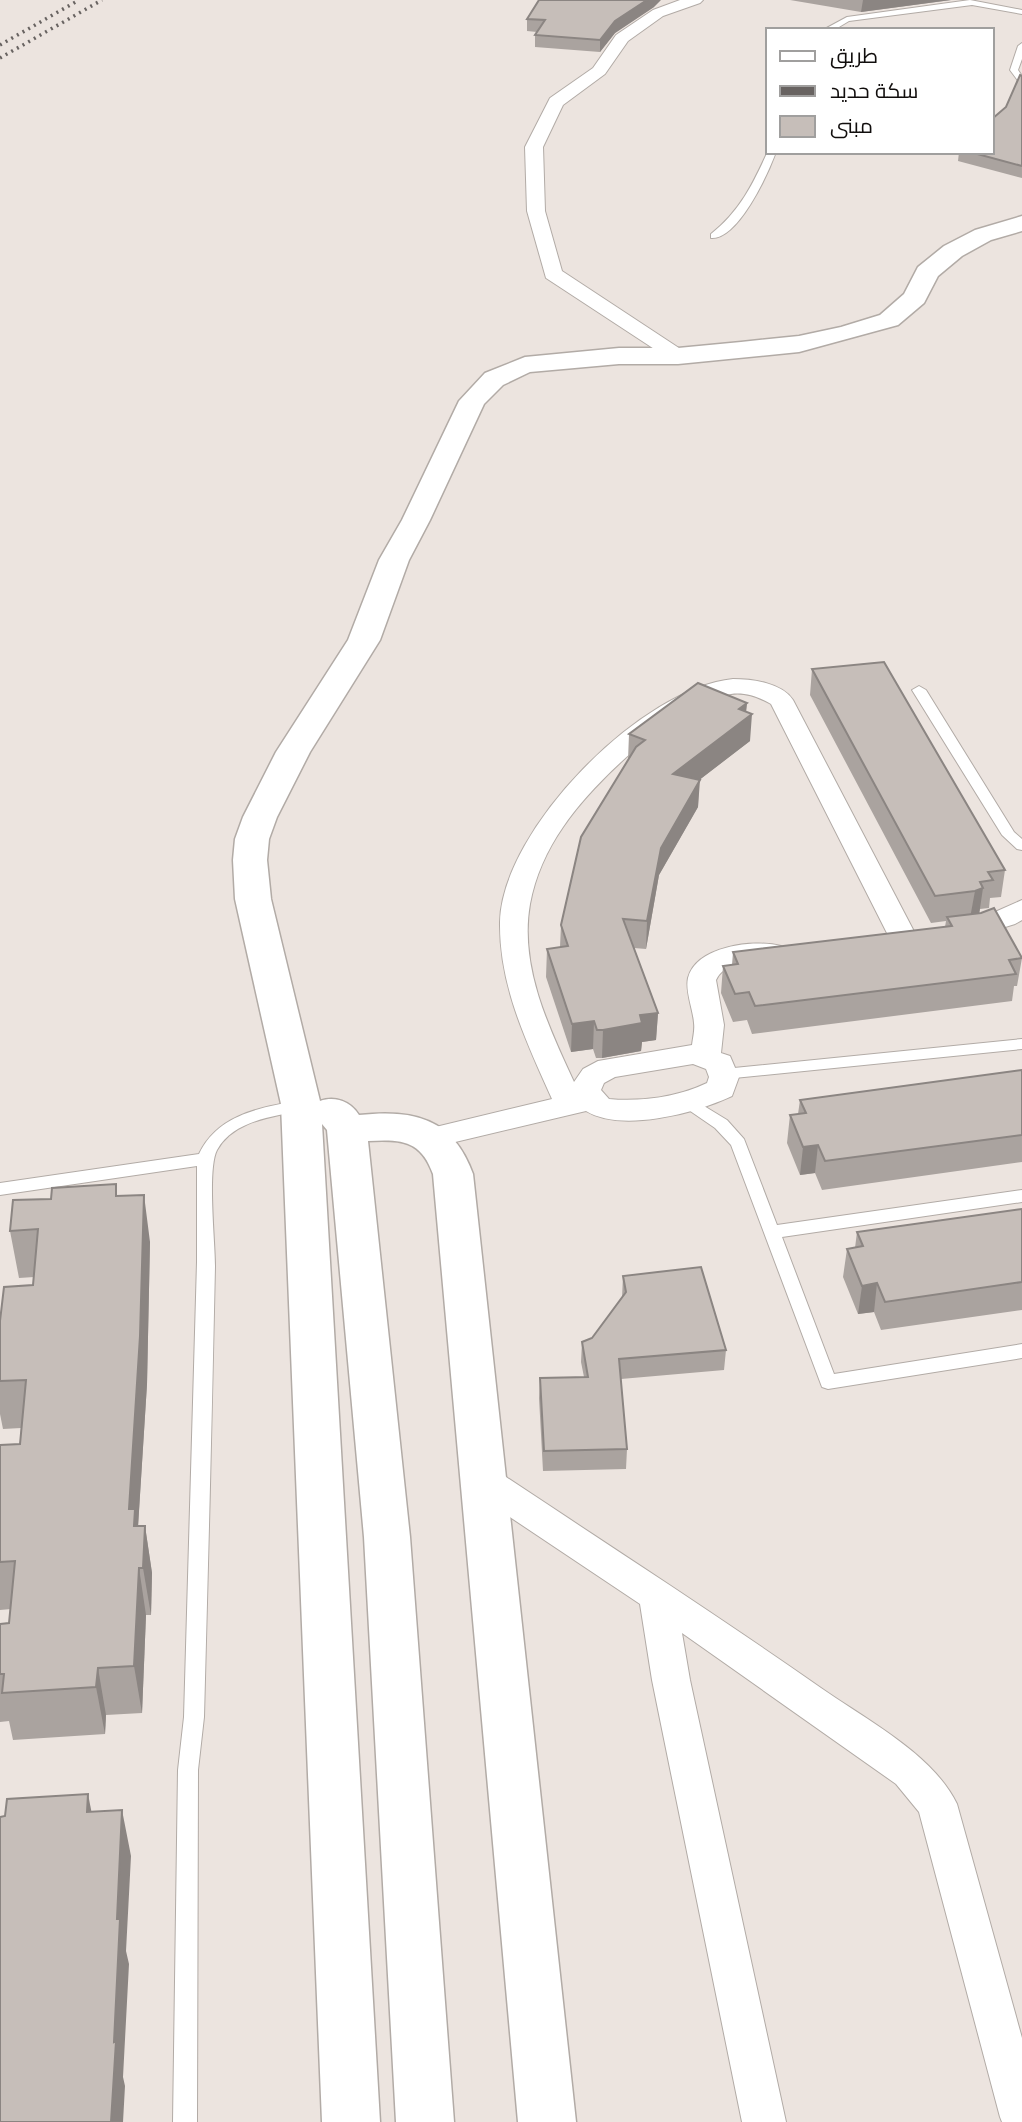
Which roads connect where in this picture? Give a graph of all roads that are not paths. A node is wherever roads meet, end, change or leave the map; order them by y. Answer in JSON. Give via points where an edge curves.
{"nodes":[{"id":1,"x":695,"y":0,"type":"edge"},
{"id":2,"x":973,"y":1,"type":"edge"},
{"id":3,"x":1022,"y":12,"type":"edge"},
{"id":4,"x":831,"y":28,"type":"edge"},
{"id":5,"x":1022,"y":46,"type":"edge"},
{"id":6,"x":1022,"y":83,"type":"edge"},
{"id":7,"x":771,"y":154,"type":"edge"},
{"id":8,"x":1022,"y":223,"type":"edge"},
{"id":9,"x":713,"y":236,"type":"dead end"},
{"id":10,"x":678,"y":356,"type":"junction"},
{"id":11,"x":919,"y":690,"type":"dead end"},
{"id":12,"x":1022,"y":846,"type":"edge"},
{"id":13,"x":1022,"y":908,"type":"edge"},
{"id":14,"x":795,"y":950,"type":"edge"},
{"id":15,"x":1022,"y":1044,"type":"edge"},
{"id":16,"x":715,"y":1065,"type":"junction"},
{"id":17,"x":686,"y":1100,"type":"junction"},
{"id":18,"x":581,"y":1103,"type":"junction"},
{"id":19,"x":301,"y":1104,"type":"junction"},
{"id":20,"x":347,"y":1130,"type":"junction"},
{"id":21,"x":430,"y":1138,"type":"junction"},
{"id":22,"x":205,"y":1159,"type":"junction"},
{"id":23,"x":0,"y":1189,"type":"edge"},
{"id":24,"x":1022,"y":1196,"type":"edge"},
{"id":25,"x":773,"y":1232,"type":"junction"},
{"id":26,"x":1022,"y":1351,"type":"edge"},
{"id":27,"x":484,"y":1481,"type":"junction"},
{"id":28,"x":658,"y":1598,"type":"junction"},
{"id":29,"x":1022,"y":2117,"type":"edge"},
{"id":30,"x":185,"y":2122,"type":"edge"},
{"id":31,"x":351,"y":2122,"type":"edge"},
{"id":32,"x":425,"y":2122,"type":"edge"},
{"id":33,"x":547,"y":2122,"type":"edge"},
{"id":34,"x":764,"y":2122,"type":"edge"}],
"edges":[{"from":1,"to":10,"type":"street","via":[[658,13],[622,38],[599,71],[556,102],[534,147],[536,211],[553,274]]},
{"from":2,"to":3,"type":"lane"},
{"from":2,"to":4,"type":"lane","via":[[847,19]]},
{"from":5,"to":6,"type":"lane","via":[[1014,70]]},
{"from":7,"to":9,"type":"lane","via":[[758,189],[731,223]]},
{"from":8,"to":10,"type":"street","via":[[983,235],[953,251],[927,272],[915,298],[889,320],[799,344]]},
{"from":10,"to":19,"type":"street","via":[[618,356],[525,365],[494,379],[472,401],[394,560],[364,640],[274,786],[252,839],[251,879]]},
{"from":11,"to":12,"type":"lane","via":[[1009,835]]},
{"from":13,"to":18,"type":"street","via":[[976,929],[912,937],[781,701],[772,693],[744,686],[716,690],[632,740],[573,795],[547,830],[521,883],[514,920],[518,972],[535,1027]]},
{"from":14,"to":16,"type":"street","via":[[730,957],[704,972]]},
{"from":15,"to":16,"type":"lane"},
{"from":16,"to":17,"type":"street","via":[[721,1090]]},
{"from":16,"to":18,"type":"street","via":[[683,1054],[609,1068],[588,1081]]},
{"from":17,"to":18,"type":"street","via":[[622,1112]]},
{"from":17,"to":25,"type":"lane","via":[[721,1124],[738,1143]]},
{"from":18,"to":21,"type":"street"},
{"from":19,"to":20,"type":"street","via":[[332,1112]]},
{"from":19,"to":22,"type":"lane","via":[[240,1119],[210,1145]]},
{"from":19,"to":31,"type":"street"},
{"from":20,"to":21,"type":"street","via":[[397,1126]]},
{"from":20,"to":32,"type":"street","via":[[387,1537]]},
{"from":21,"to":27,"type":"street","via":[[450,1161],[453,1174]]},
{"from":22,"to":23,"type":"lane"},
{"from":22,"to":30,"type":"lane","via":[[194,1717],[188,1770]]},
{"from":24,"to":25,"type":"lane"},
{"from":25,"to":26,"type":"lane","via":[[828,1382]]},
{"from":27,"to":28,"type":"street"},
{"from":27,"to":33,"type":"street"},
{"from":28,"to":29,"type":"street","via":[[910,1772],[937,1804]]},
{"from":28,"to":34,"type":"street","via":[[671,1680]]}]}
